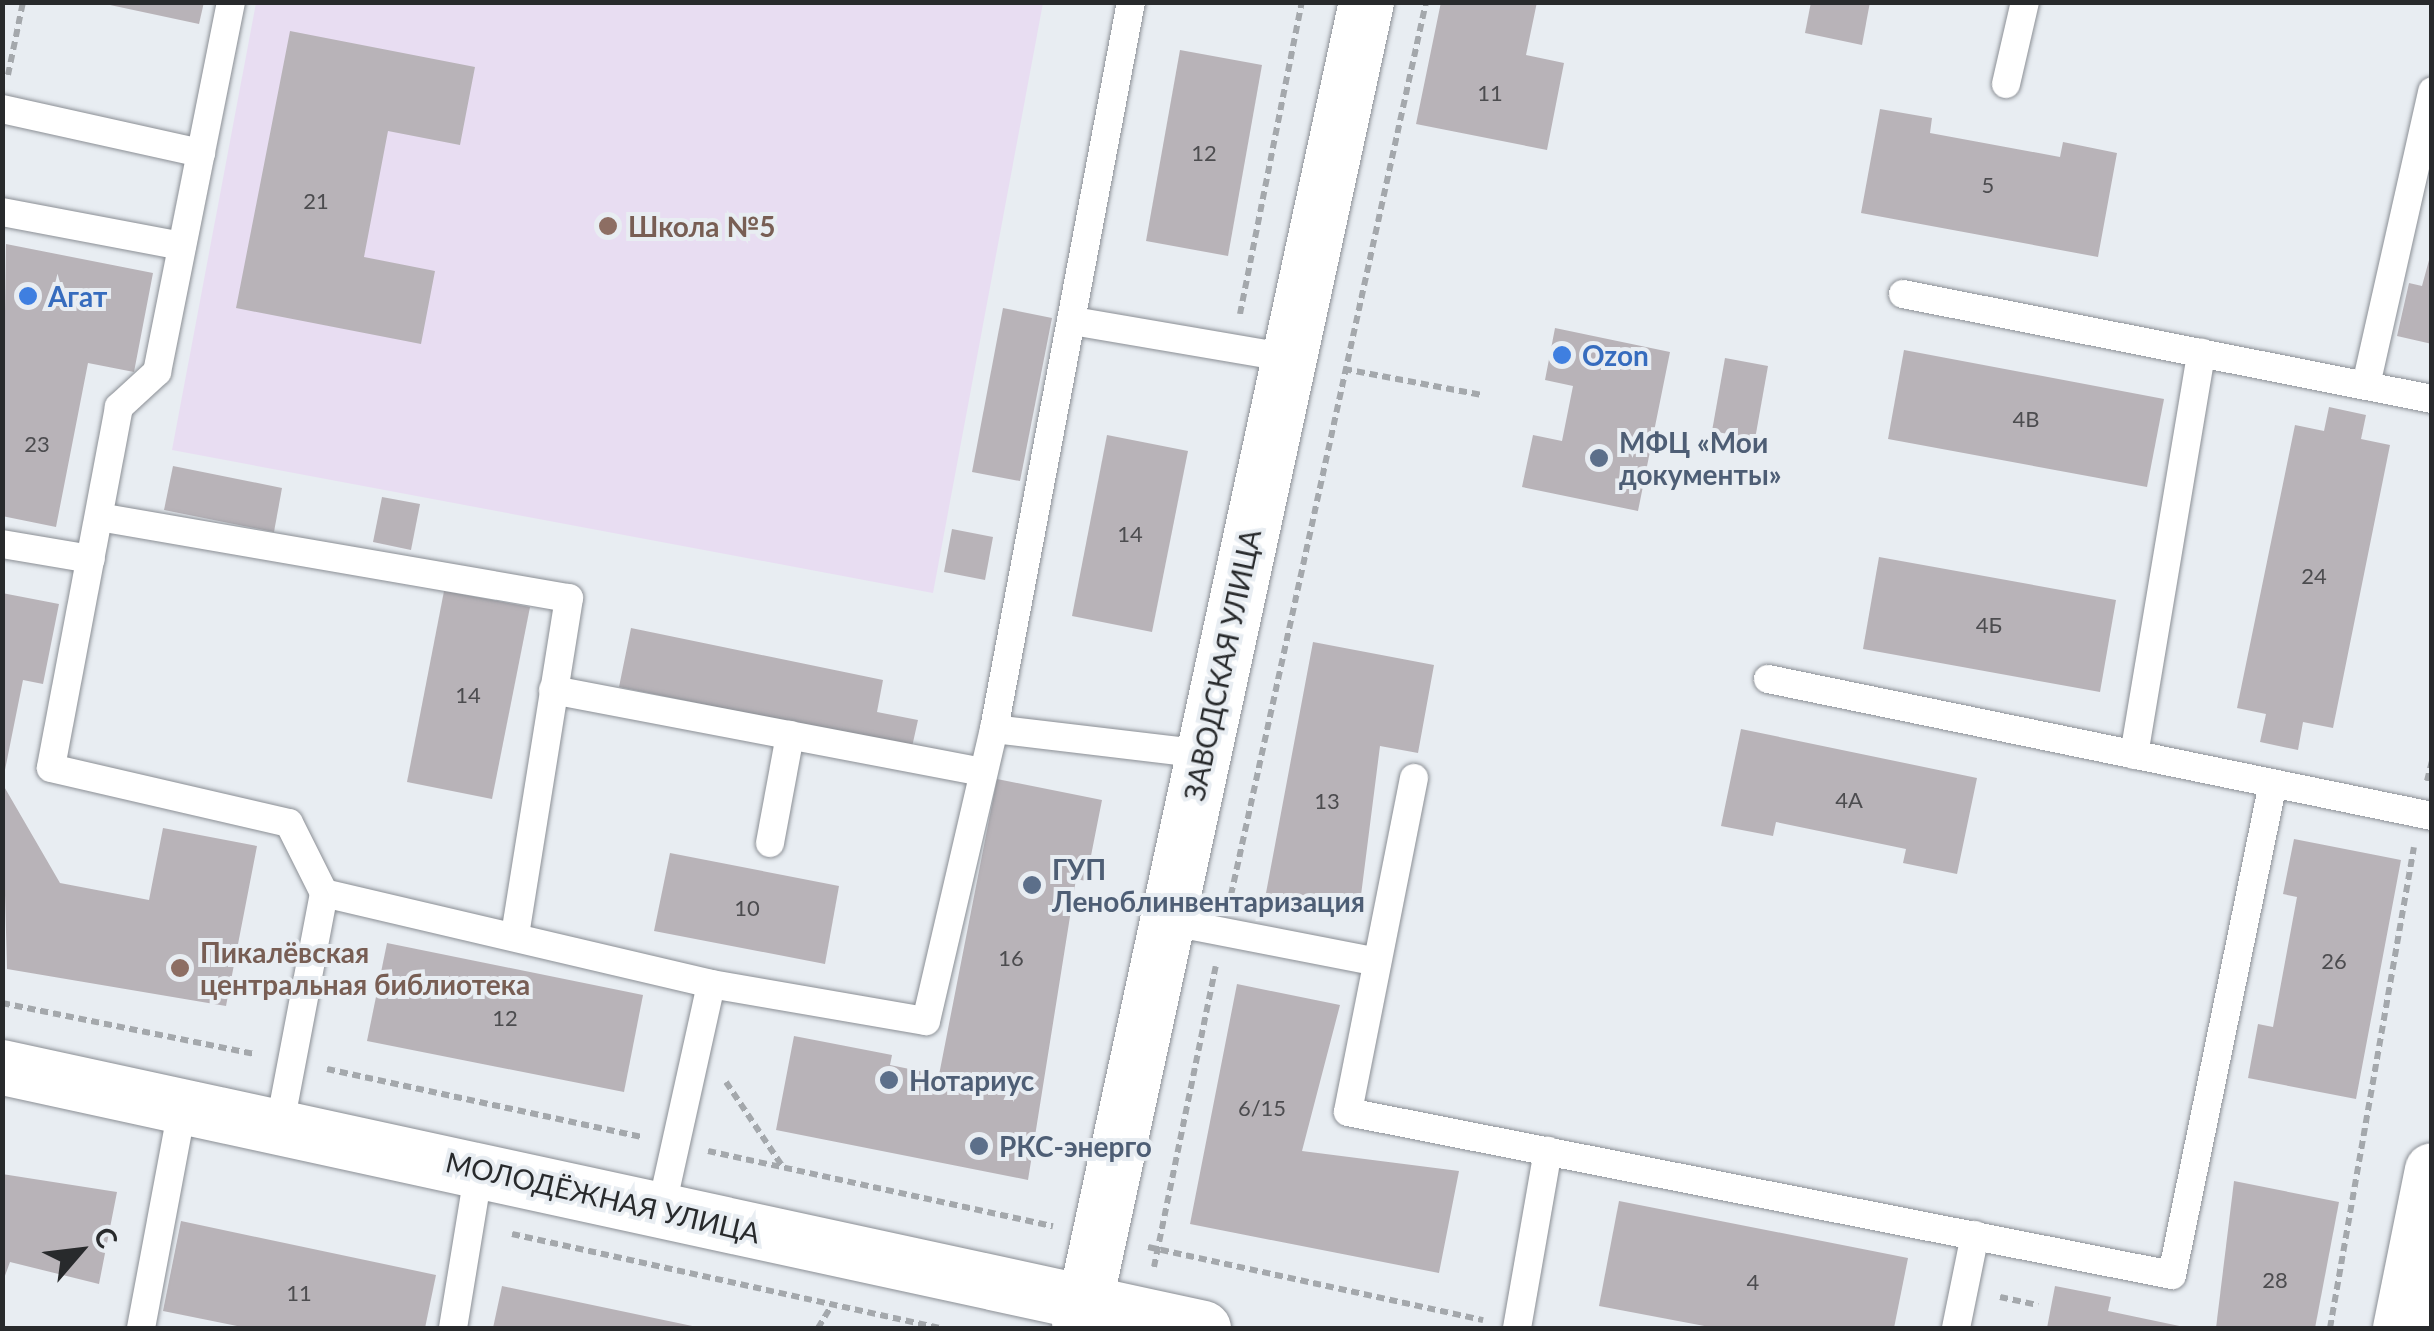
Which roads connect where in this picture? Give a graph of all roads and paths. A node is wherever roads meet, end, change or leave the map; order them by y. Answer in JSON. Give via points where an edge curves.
{"nodes":[{"id":1,"x":23,"y":2,"type":"edge"},
{"id":2,"x":231,"y":2,"type":"edge"},
{"id":3,"x":1131,"y":2,"type":"edge"},
{"id":4,"x":1366,"y":2,"type":"edge"},
{"id":5,"x":1426,"y":2,"type":"edge"},
{"id":6,"x":2025,"y":2,"type":"edge"},
{"id":7,"x":2006,"y":84,"type":"dead end"},
{"id":8,"x":2432,"y":91,"type":"edge"},
{"id":9,"x":4,"y":98,"type":"edge"},
{"id":10,"x":201,"y":153,"type":"junction"},
{"id":11,"x":2,"y":212,"type":"edge"},
{"id":12,"x":182,"y":246,"type":"junction"},
{"id":13,"x":1903,"y":294,"type":"dead end"},
{"id":14,"x":1073,"y":321,"type":"junction"},
{"id":15,"x":2201,"y":353,"type":"junction"},
{"id":16,"x":1289,"y":358,"type":"junction"},
{"id":17,"x":1346,"y":369,"type":"junction"},
{"id":18,"x":2366,"y":385,"type":"junction"},
{"id":19,"x":1480,"y":395,"type":"dead end"},
{"id":20,"x":2432,"y":398,"type":"edge"},
{"id":21,"x":100,"y":516,"type":"junction"},
{"id":22,"x":2,"y":544,"type":"edge"},
{"id":23,"x":91,"y":559,"type":"junction"},
{"id":24,"x":1768,"y":679,"type":"dead end"},
{"id":25,"x":554,"y":690,"type":"junction"},
{"id":26,"x":994,"y":729,"type":"junction"},
{"id":27,"x":790,"y":735,"type":"junction"},
{"id":28,"x":1203,"y":754,"type":"junction"},
{"id":29,"x":2134,"y":755,"type":"junction"},
{"id":30,"x":2432,"y":761,"type":"edge"},
{"id":31,"x":984,"y":772,"type":"junction"},
{"id":32,"x":1414,"y":778,"type":"dead end"},
{"id":33,"x":2273,"y":783,"type":"junction"},
{"id":34,"x":2426,"y":814,"type":"edge"},
{"id":35,"x":770,"y":843,"type":"dead end"},
{"id":36,"x":324,"y":893,"type":"junction"},
{"id":37,"x":1167,"y":921,"type":"junction"},
{"id":38,"x":1223,"y":932,"type":"junction"},
{"id":39,"x":514,"y":938,"type":"junction"},
{"id":40,"x":1378,"y":962,"type":"junction"},
{"id":41,"x":710,"y":984,"type":"junction"},
{"id":42,"x":2,"y":1003,"type":"edge"},
{"id":43,"x":698,"y":1040,"type":"junction"},
{"id":44,"x":292,"y":1061,"type":"junction"},
{"id":45,"x":2,"y":1067,"type":"edge"},
{"id":46,"x":183,"y":1104,"type":"junction"},
{"id":47,"x":280,"y":1124,"type":"junction"},
{"id":48,"x":676,"y":1144,"type":"junction"},
{"id":49,"x":1548,"y":1151,"type":"junction"},
{"id":50,"x":784,"y":1168,"type":"junction"},
{"id":51,"x":479,"y":1169,"type":"junction"},
{"id":52,"x":2432,"y":1170,"type":"edge"},
{"id":53,"x":661,"y":1210,"type":"junction"},
{"id":54,"x":1975,"y":1235,"type":"junction"},
{"id":55,"x":1098,"y":1236,"type":"junction"},
{"id":56,"x":1159,"y":1249,"type":"junction"},
{"id":57,"x":831,"y":1306,"type":"dead end"},
{"id":58,"x":1081,"y":1316,"type":"edge"},
{"id":59,"x":1142,"y":1316,"type":"junction"},
{"id":60,"x":2411,"y":1323,"type":"edge"},
{"id":61,"x":141,"y":1328,"type":"edge"},
{"id":62,"x":453,"y":1328,"type":"edge"},
{"id":63,"x":818,"y":1328,"type":"edge"},
{"id":64,"x":1203,"y":1328,"type":"edge"},
{"id":65,"x":1517,"y":1328,"type":"edge"},
{"id":66,"x":1956,"y":1328,"type":"edge"},
{"id":67,"x":2330,"y":1328,"type":"edge"}],
"edges":[{"from":1,"to":9,"type":"path"},
{"from":2,"to":10,"type":"lane"},
{"from":3,"to":14,"type":"lane"},
{"from":4,"to":16,"type":"street","name":"ЗАВОДСКАЯ УЛИЦА"},
{"from":5,"to":17,"type":"path"},
{"from":6,"to":7,"type":"lane"},
{"from":8,"to":18,"type":"lane"},
{"from":9,"to":10,"type":"lane"},
{"from":10,"to":12,"type":"lane"},
{"from":11,"to":12,"type":"lane"},
{"from":12,"to":21,"type":"lane","via":[[158,372],[119,407]]},
{"from":13,"to":15,"type":"lane"},
{"from":14,"to":16,"type":"lane"},
{"from":14,"to":26,"type":"lane"},
{"from":15,"to":18,"type":"lane"},
{"from":15,"to":29,"type":"lane"},
{"from":16,"to":17,"type":"path"},
{"from":16,"to":28,"type":"street","name":"ЗАВОДСКАЯ УЛИЦА"},
{"from":17,"to":19,"type":"path"},
{"from":17,"to":38,"type":"path"},
{"from":18,"to":20,"type":"lane"},
{"from":21,"to":23,"type":"lane"},
{"from":21,"to":25,"type":"lane","via":[[568,598]]},
{"from":22,"to":23,"type":"lane"},
{"from":23,"to":36,"type":"lane","via":[[51,768],[289,823]]},
{"from":24,"to":29,"type":"lane"},
{"from":25,"to":27,"type":"lane"},
{"from":25,"to":39,"type":"lane"},
{"from":26,"to":28,"type":"lane"},
{"from":26,"to":31,"type":"lane"},
{"from":27,"to":31,"type":"lane"},
{"from":27,"to":35,"type":"lane"},
{"from":28,"to":37,"type":"street","name":"ЗАВОДСКАЯ УЛИЦА"},
{"from":29,"to":33,"type":"lane"},
{"from":30,"to":34,"type":"path"},
{"from":31,"to":41,"type":"lane","via":[[926,1021]]},
{"from":32,"to":40,"type":"lane"},
{"from":33,"to":34,"type":"lane"},
{"from":33,"to":54,"type":"lane","via":[[2172,1274]]},
{"from":34,"to":67,"type":"path"},
{"from":36,"to":39,"type":"lane"},
{"from":36,"to":44,"type":"lane"},
{"from":37,"to":38,"type":"lane"},
{"from":37,"to":55,"type":"street","name":"ЗАВОДСКАЯ УЛИЦА"},
{"from":38,"to":40,"type":"lane"},
{"from":38,"to":56,"type":"path"},
{"from":39,"to":41,"type":"lane"},
{"from":40,"to":49,"type":"lane","via":[[1348,1112]]},
{"from":41,"to":43,"type":"lane"},
{"from":42,"to":44,"type":"path"},
{"from":43,"to":48,"type":"lane"},
{"from":43,"to":50,"type":"path"},
{"from":44,"to":47,"type":"lane"},
{"from":44,"to":48,"type":"path"},
{"from":45,"to":46,"type":"street","name":"МОЛОДЁЖНАЯ УЛИЦА"},
{"from":46,"to":47,"type":"street","name":"МОЛОДЁЖНАЯ УЛИЦА"},
{"from":46,"to":61,"type":"lane"},
{"from":47,"to":51,"type":"street","name":"МОЛОДЁЖНАЯ УЛИЦА"},
{"from":48,"to":50,"type":"path"},
{"from":48,"to":53,"type":"lane"},
{"from":49,"to":54,"type":"lane"},
{"from":49,"to":65,"type":"lane"},
{"from":50,"to":55,"type":"path"},
{"from":51,"to":53,"type":"street","name":"МОЛОДЁЖНАЯ УЛИЦА"},
{"from":51,"to":62,"type":"lane"},
{"from":52,"to":60,"type":"street"},
{"from":53,"to":58,"type":"street","name":"МОЛОДЁЖНАЯ УЛИЦА"},
{"from":54,"to":66,"type":"lane"},
{"from":55,"to":56,"type":"path"},
{"from":55,"to":58,"type":"street","name":"ЗАВОДСКАЯ УЛИЦА"},
{"from":56,"to":59,"type":"path"},
{"from":56,"to":65,"type":"path"},
{"from":57,"to":63,"type":"path"},
{"from":58,"to":59,"type":"street","name":"МОЛОДЁЖНАЯ УЛИЦА"},
{"from":59,"to":64,"type":"street","name":"МОЛОДЁЖНАЯ УЛИЦА"}]}
